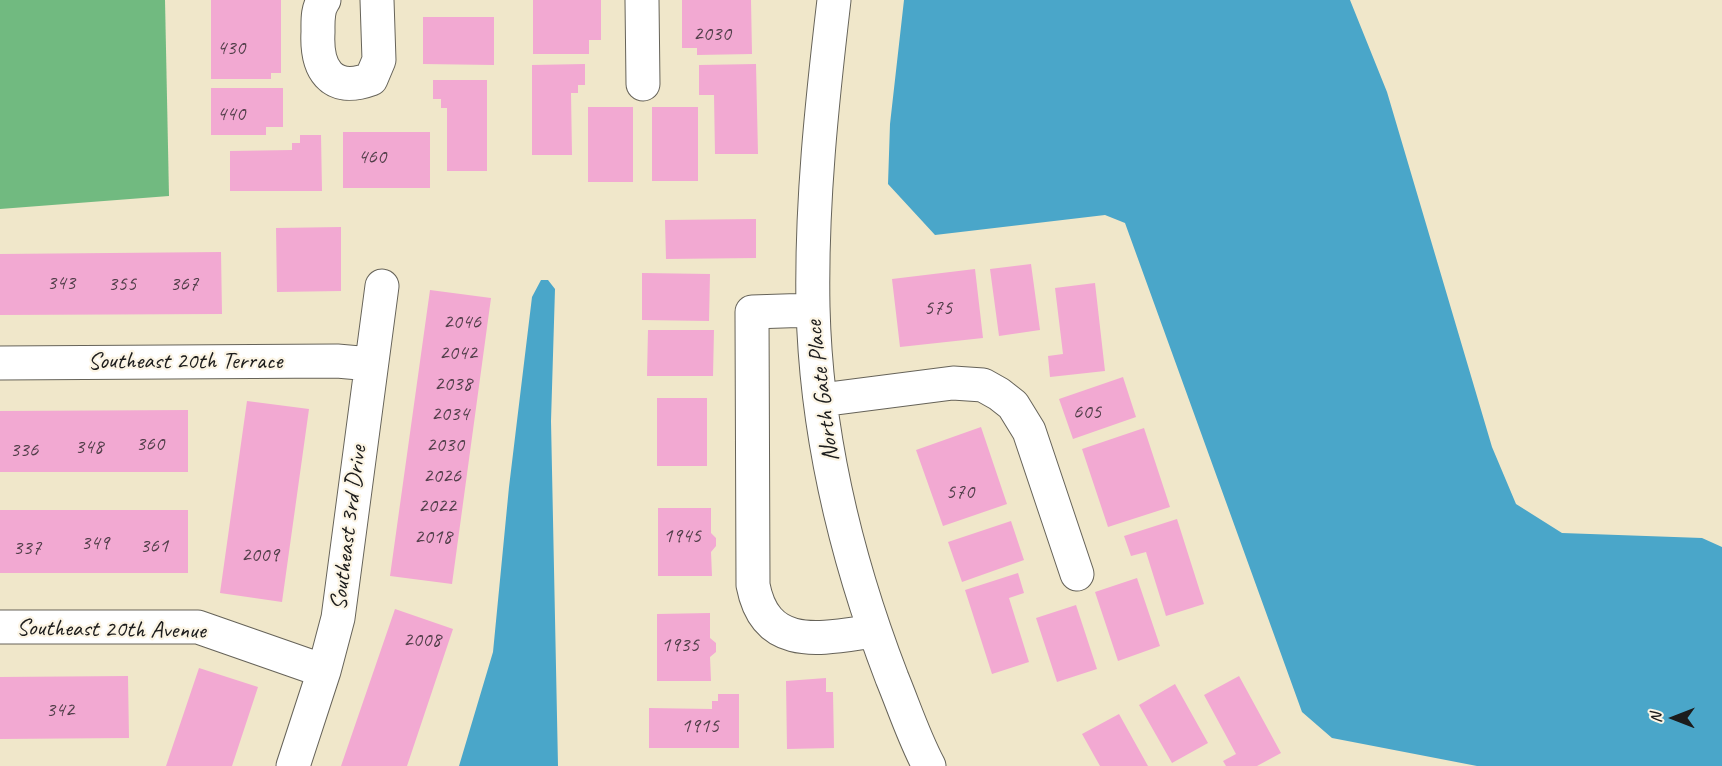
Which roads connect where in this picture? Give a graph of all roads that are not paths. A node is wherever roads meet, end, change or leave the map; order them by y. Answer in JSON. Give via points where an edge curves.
{"nodes":[{"id":1,"x":324,"y":0,"type":"edge"},
{"id":2,"x":377,"y":0,"type":"edge"},
{"id":3,"x":642,"y":0,"type":"edge"},
{"id":4,"x":834,"y":0,"type":"edge"},
{"id":5,"x":644,"y":84,"type":"dead end"},
{"id":6,"x":382,"y":286,"type":"dead end"},
{"id":7,"x":813,"y":310,"type":"junction"},
{"id":8,"x":0,"y":363,"type":"edge"},
{"id":9,"x":371,"y":364,"type":"junction"},
{"id":10,"x":821,"y":400,"type":"junction"},
{"id":11,"x":1077,"y":574,"type":"dead end"},
{"id":12,"x":0,"y":627,"type":"edge"},
{"id":13,"x":874,"y":631,"type":"junction"},
{"id":14,"x":324,"y":670,"type":"junction"},
{"id":15,"x":292,"y":766,"type":"edge"},
{"id":16,"x":928,"y":766,"type":"edge"}],
"edges":[{"from":1,"to":2,"type":"street","via":[[318,36],[322,69],[335,80],[355,82],[371,79],[378,68]]},
{"from":3,"to":5,"type":"street"},
{"from":4,"to":7,"type":"street","name":"North Gate Place","via":[[817,160]]},
{"from":6,"to":9,"type":"street","name":"Southeast 3rd Drive"},
{"from":7,"to":10,"type":"street","name":"North Gate Place"},
{"from":7,"to":13,"type":"street","via":[[752,312],[753,585],[759,609],[785,634],[841,636]]},
{"from":8,"to":9,"type":"street","name":"Southeast 20th Terrace"},
{"from":9,"to":14,"type":"street","name":"Southeast 3rd Drive","via":[[338,618]]},
{"from":10,"to":11,"type":"street","via":[[953,383],[984,385],[999,394],[1013,405],[1029,431]]},
{"from":10,"to":13,"type":"street","name":"North Gate Place","via":[[831,470]]},
{"from":12,"to":14,"type":"street","name":"Southeast 20th Avenue","via":[[198,627]]},
{"from":13,"to":16,"type":"street","name":"North Gate Place"},
{"from":14,"to":15,"type":"street","name":"Southeast 3rd Drive"}]}
